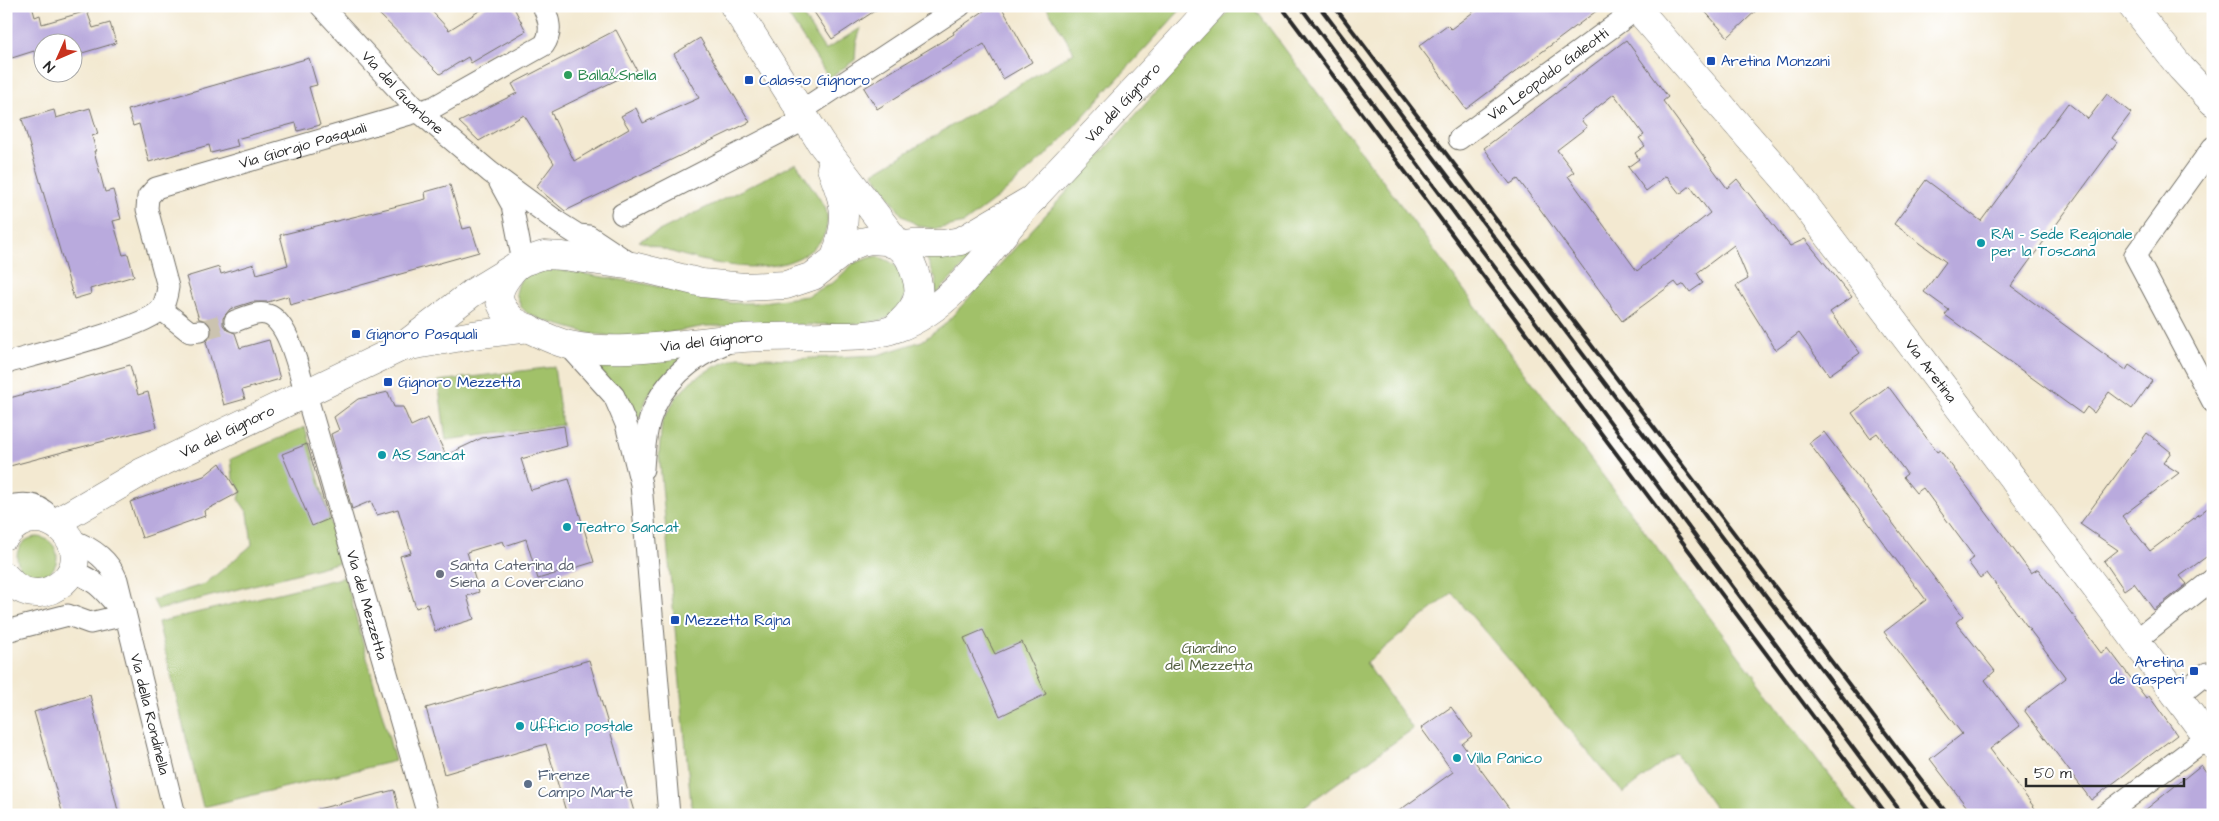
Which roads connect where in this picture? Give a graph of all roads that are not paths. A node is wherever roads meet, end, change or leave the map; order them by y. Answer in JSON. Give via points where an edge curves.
{"nodes":[{"id":1,"x":321,"y":6,"type":"edge"},
{"id":2,"x":543,"y":6,"type":"edge"},
{"id":3,"x":734,"y":6,"type":"edge"},
{"id":4,"x":960,"y":6,"type":"edge"},
{"id":5,"x":1212,"y":6,"type":"edge"},
{"id":6,"x":2132,"y":6,"type":"edge"},
{"id":7,"x":1636,"y":7,"type":"edge"},
{"id":8,"x":2213,"y":102,"type":"edge"},
{"id":9,"x":419,"y":112,"type":"junction"},
{"id":10,"x":804,"y":115,"type":"junction"},
{"id":11,"x":1459,"y":139,"type":"dead end"},
{"id":12,"x":821,"y":143,"type":"junction"},
{"id":13,"x":2213,"y":146,"type":"edge"},
{"id":14,"x":490,"y":172,"type":"junction"},
{"id":15,"x":1034,"y":198,"type":"junction"},
{"id":16,"x":622,"y":214,"type":"dead end"},
{"id":17,"x":898,"y":246,"type":"junction"},
{"id":18,"x":835,"y":258,"type":"junction"},
{"id":19,"x":520,"y":263,"type":"junction"},
{"id":20,"x":633,"y":266,"type":"junction"},
{"id":21,"x":161,"y":309,"type":"junction"},
{"id":22,"x":235,"y":321,"type":"tunnel mouth"},
{"id":23,"x":529,"y":328,"type":"junction"},
{"id":24,"x":895,"y":329,"type":"junction"},
{"id":25,"x":200,"y":332,"type":"tunnel mouth"},
{"id":26,"x":736,"y":338,"type":"junction"},
{"id":27,"x":568,"y":345,"type":"junction"},
{"id":28,"x":402,"y":347,"type":"junction"},
{"id":29,"x":6,"y":363,"type":"edge"},
{"id":30,"x":306,"y":394,"type":"junction"},
{"id":31,"x":2213,"y":402,"type":"edge"},
{"id":32,"x":641,"y":484,"type":"junction"},
{"id":33,"x":6,"y":507,"type":"edge"},
{"id":34,"x":63,"y":532,"type":"junction"},
{"id":35,"x":6,"y":534,"type":"edge"},
{"id":36,"x":71,"y":572,"type":"junction"},
{"id":37,"x":2213,"y":579,"type":"edge"},
{"id":38,"x":13,"y":592,"type":"edge"},
{"id":39,"x":125,"y":615,"type":"junction"},
{"id":40,"x":6,"y":631,"type":"edge"},
{"id":41,"x":2135,"y":641,"type":"junction"},
{"id":42,"x":2213,"y":681,"type":"edge"},
{"id":43,"x":2177,"y":697,"type":"junction"},
{"id":44,"x":2210,"y":741,"type":"edge"},
{"id":45,"x":175,"y":815,"type":"edge"},
{"id":46,"x":428,"y":815,"type":"edge"},
{"id":47,"x":669,"y":815,"type":"edge"},
{"id":48,"x":2105,"y":815,"type":"edge"}],
"edges":[{"from":1,"to":9,"type":"street","name":"Via del Guarlone"},
{"from":2,"to":9,"type":"street","name":"Via Giorgio Pasquali","via":[[550,28],[547,41],[536,51],[441,104]]},
{"from":3,"to":10,"type":"main road"},
{"from":4,"to":10,"type":"street"},
{"from":5,"to":15,"type":"main road","name":"Via del Gignoro"},
{"from":6,"to":8,"type":"main road","via":[[2181,68]]},
{"from":7,"to":11,"type":"street","name":"Via Leopoldo Galeotti"},
{"from":7,"to":41,"type":"main road","name":"Via Aretina","via":[[1790,185]]},
{"from":9,"to":14,"type":"street","name":"Via del Guarlone"},
{"from":9,"to":21,"type":"street","name":"Via Giorgio Pasquali","via":[[156,188],[148,197],[147,209],[168,287]]},
{"from":10,"to":12,"type":"main road"},
{"from":10,"to":16,"type":"street"},
{"from":12,"to":17,"type":"main road"},
{"from":12,"to":18,"type":"main road","via":[[845,210],[844,233]]},
{"from":13,"to":31,"type":"street","via":[[2135,255]]},
{"from":14,"to":19,"type":"street","name":"Via del Guarlone","via":[[502,184],[512,205]]},
{"from":14,"to":20,"type":"street","name":"Via del Guarlone","via":[[559,223],[578,235],[589,236]]},
{"from":15,"to":17,"type":"main road","name":"Via del Gignoro","via":[[962,241]]},
{"from":15,"to":24,"type":"main road","name":"Via del Gignoro","via":[[960,285],[923,315]]},
{"from":17,"to":18,"type":"main road","name":"Via del Gignoro","via":[[871,240],[852,246]]},
{"from":17,"to":24,"type":"main road","via":[[909,258],[920,291],[912,310]]},
{"from":18,"to":20,"type":"main road","name":"Via del Gignoro","via":[[806,278],[774,286],[702,283]]},
{"from":19,"to":20,"type":"main road","name":"Via del Gignoro","via":[[552,255]]},
{"from":19,"to":23,"type":"main road","name":"Via del Gignoro","via":[[504,280],[498,293],[508,315]]},
{"from":19,"to":28,"type":"main road","name":"Via del Gignoro","via":[[472,293]]},
{"from":21,"to":25,"type":"street","via":[[190,332]]},
{"from":21,"to":29,"type":"street","via":[[140,323]]},
{"from":22,"to":30,"type":"street","via":[[259,314],[267,314],[278,321],[285,330]]},
{"from":23,"to":27,"type":"main road","name":"Via del Gignoro"},
{"from":23,"to":28,"type":"main road","name":"Via del Gignoro"},
{"from":24,"to":26,"type":"main road","name":"Via del Gignoro","via":[[862,336]]},
{"from":26,"to":27,"type":"main road","name":"Via del Gignoro","via":[[604,349]]},
{"from":26,"to":32,"type":"street","via":[[694,360],[660,396],[649,421]]},
{"from":27,"to":32,"type":"street","via":[[614,396],[626,424]]},
{"from":28,"to":30,"type":"main road","name":"Via del Gignoro"},
{"from":30,"to":34,"type":"main road","name":"Via del Gignoro","via":[[142,472]]},
{"from":30,"to":46,"type":"street","name":"Via del Mezzetta"},
{"from":32,"to":47,"type":"street"},
{"from":33,"to":34,"type":"street","via":[[17,504],[36,506],[48,513]]},
{"from":34,"to":35,"type":"main road","via":[[43,519],[30,519]]},
{"from":34,"to":36,"type":"main road","via":[[74,553]]},
{"from":34,"to":39,"type":"street","name":"Via della Rondinella","via":[[111,567]]},
{"from":36,"to":38,"type":"main road","via":[[52,590]]},
{"from":36,"to":39,"type":"street","name":"Via della Rondinella","via":[[97,583]]},
{"from":37,"to":41,"type":"street"},
{"from":39,"to":40,"type":"street","via":[[90,623],[68,615]]},
{"from":39,"to":45,"type":"street","name":"Via della Rondinella"},
{"from":41,"to":43,"type":"main road","name":"Via Aretina"},
{"from":42,"to":43,"type":"street","via":[[2207,673]]},
{"from":43,"to":44,"type":"main road","name":"Via Aretina"},
{"from":44,"to":48,"type":"street"}]}
